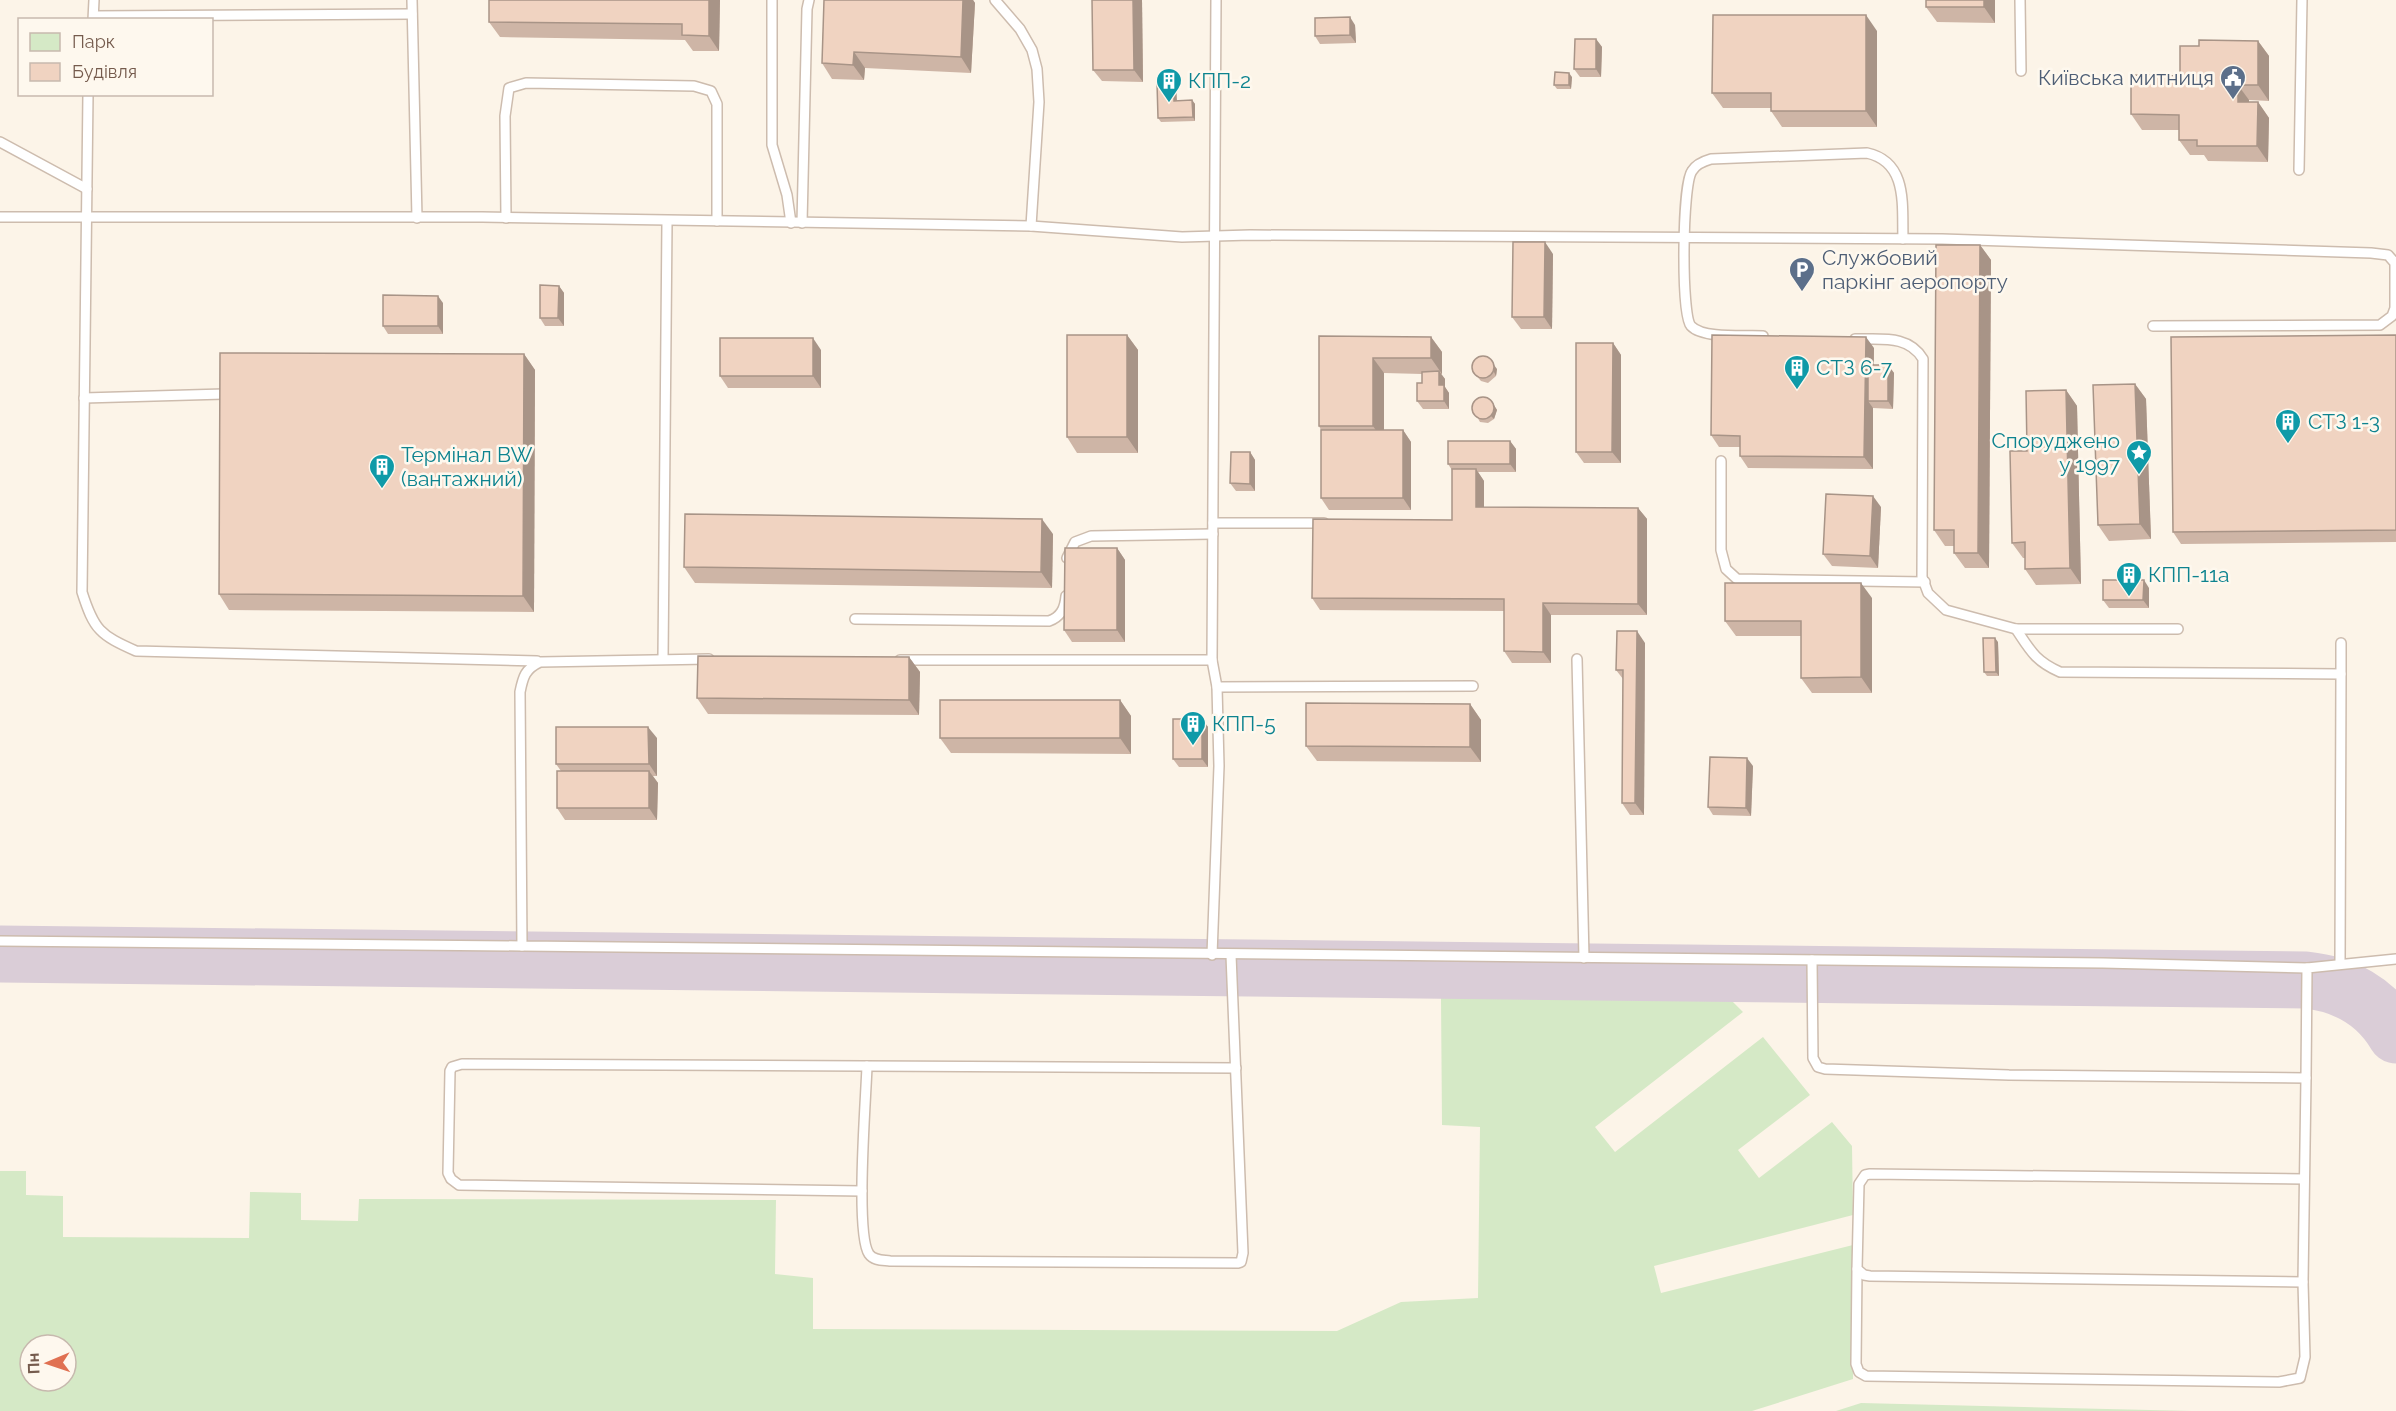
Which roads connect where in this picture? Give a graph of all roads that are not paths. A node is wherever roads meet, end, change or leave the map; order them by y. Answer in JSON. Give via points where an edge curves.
{"nodes":[{"id":1,"x":94,"y":0,"type":"edge"},
{"id":2,"x":412,"y":0,"type":"edge"},
{"id":3,"x":772,"y":0,"type":"edge"},
{"id":4,"x":809,"y":0,"type":"edge"},
{"id":5,"x":994,"y":0,"type":"edge"},
{"id":6,"x":1216,"y":0,"type":"edge"},
{"id":7,"x":2020,"y":0,"type":"edge"},
{"id":8,"x":2302,"y":0,"type":"edge"},
{"id":9,"x":412,"y":14,"type":"junction"},
{"id":10,"x":93,"y":18,"type":"edge"},
{"id":11,"x":2021,"y":71,"type":"dead end"},
{"id":12,"x":88,"y":96,"type":"edge"},
{"id":13,"x":0,"y":142,"type":"edge"},
{"id":14,"x":2299,"y":170,"type":"dead end"},
{"id":15,"x":87,"y":189,"type":"junction"},
{"id":16,"x":0,"y":216,"type":"edge"},
{"id":17,"x":87,"y":218,"type":"junction"},
{"id":18,"x":417,"y":218,"type":"junction"},
{"id":19,"x":506,"y":218,"type":"junction"},
{"id":20,"x":717,"y":221,"type":"junction"},
{"id":21,"x":667,"y":222,"type":"junction"},
{"id":22,"x":790,"y":223,"type":"junction"},
{"id":23,"x":802,"y":223,"type":"junction"},
{"id":24,"x":1031,"y":226,"type":"junction"},
{"id":25,"x":1214,"y":236,"type":"junction"},
{"id":26,"x":1685,"y":239,"type":"junction"},
{"id":27,"x":1903,"y":239,"type":"junction"},
{"id":28,"x":2153,"y":326,"type":"dead end"},
{"id":29,"x":1773,"y":336,"type":"edge"},
{"id":30,"x":1844,"y":339,"type":"edge"},
{"id":31,"x":224,"y":394,"type":"edge"},
{"id":32,"x":84,"y":398,"type":"junction"},
{"id":33,"x":1721,"y":462,"type":"dead end"},
{"id":34,"x":1213,"y":523,"type":"junction"},
{"id":35,"x":1338,"y":523,"type":"edge"},
{"id":36,"x":1213,"y":534,"type":"junction"},
{"id":37,"x":1925,"y":582,"type":"junction"},
{"id":38,"x":855,"y":619,"type":"dead end"},
{"id":39,"x":2016,"y":628,"type":"junction"},
{"id":40,"x":2178,"y":629,"type":"dead end"},
{"id":41,"x":2341,"y":643,"type":"dead end"},
{"id":42,"x":663,"y":659,"type":"junction"},
{"id":43,"x":722,"y":659,"type":"edge"},
{"id":44,"x":1577,"y":659,"type":"dead end"},
{"id":45,"x":890,"y":660,"type":"edge"},
{"id":46,"x":1212,"y":660,"type":"junction"},
{"id":47,"x":540,"y":662,"type":"junction"},
{"id":48,"x":2341,"y":674,"type":"junction"},
{"id":49,"x":1473,"y":686,"type":"dead end"},
{"id":50,"x":1216,"y":687,"type":"junction"},
{"id":51,"x":0,"y":941,"type":"edge"},
{"id":52,"x":522,"y":946,"type":"junction"},
{"id":53,"x":1212,"y":955,"type":"junction"},
{"id":54,"x":1231,"y":955,"type":"junction"},
{"id":55,"x":1584,"y":958,"type":"junction"},
{"id":56,"x":2396,"y":959,"type":"edge"},
{"id":57,"x":1812,"y":960,"type":"junction"},
{"id":58,"x":2340,"y":964,"type":"junction"},
{"id":59,"x":2307,"y":968,"type":"junction"},
{"id":60,"x":867,"y":1066,"type":"junction"},
{"id":61,"x":1236,"y":1068,"type":"junction"},
{"id":62,"x":2306,"y":1078,"type":"junction"},
{"id":63,"x":2304,"y":1179,"type":"junction"},
{"id":64,"x":862,"y":1191,"type":"junction"},
{"id":65,"x":1857,"y":1269,"type":"junction"},
{"id":66,"x":2303,"y":1282,"type":"junction"}],
"edges":[{"from":1,"to":10,"type":"lane"},
{"from":2,"to":9,"type":"lane"},
{"from":3,"to":22,"type":"lane","via":[[772,145],[787,195]]},
{"from":4,"to":23,"type":"lane"},
{"from":5,"to":24,"type":"lane","via":[[1020,29],[1037,69],[1039,102]]},
{"from":6,"to":25,"type":"lane"},
{"from":7,"to":11,"type":"lane"},
{"from":8,"to":14,"type":"lane"},
{"from":9,"to":10,"type":"lane"},
{"from":9,"to":18,"type":"lane"},
{"from":12,"to":15,"type":"lane"},
{"from":13,"to":15,"type":"lane"},
{"from":15,"to":17,"type":"lane"},
{"from":16,"to":17,"type":"lane"},
{"from":17,"to":18,"type":"lane"},
{"from":17,"to":32,"type":"lane"},
{"from":18,"to":19,"type":"lane"},
{"from":19,"to":20,"type":"lane","via":[[507,94],[509,88],[526,83],[694,86],[711,91],[717,104]]},
{"from":19,"to":21,"type":"lane"},
{"from":20,"to":21,"type":"lane"},
{"from":20,"to":22,"type":"lane"},
{"from":21,"to":42,"type":"lane"},
{"from":22,"to":23,"type":"lane"},
{"from":23,"to":24,"type":"lane"},
{"from":24,"to":25,"type":"lane"},
{"from":25,"to":26,"type":"lane"},
{"from":25,"to":34,"type":"lane"},
{"from":26,"to":27,"type":"lane"},
{"from":26,"to":27,"type":"lane","via":[[1689,178],[1702,162],[1867,153],[1887,160],[1894,170],[1899,182]]},
{"from":26,"to":29,"type":"lane","via":[[1684,274],[1690,325],[1714,334]]},
{"from":27,"to":28,"type":"lane","via":[[2371,253],[2388,255],[2395,263],[2395,308],[2392,316],[2380,324]]},
{"from":30,"to":37,"type":"lane","via":[[1901,340],[1915,347],[1923,359]]},
{"from":31,"to":32,"type":"lane"},
{"from":32,"to":47,"type":"lane","via":[[81,592],[90,618],[108,639],[136,651]]},
{"from":33,"to":37,"type":"lane","via":[[1721,550],[1726,568],[1737,579]]},
{"from":34,"to":35,"type":"lane"},
{"from":34,"to":36,"type":"lane"},
{"from":36,"to":38,"type":"lane","via":[[1085,537],[1070,549],[1064,608],[1049,621]]},
{"from":36,"to":46,"type":"lane"},
{"from":37,"to":39,"type":"lane","via":[[1929,593],[1946,610]]},
{"from":39,"to":40,"type":"lane"},
{"from":39,"to":48,"type":"lane","via":[[2033,656],[2060,672]]},
{"from":41,"to":48,"type":"lane"},
{"from":42,"to":43,"type":"lane"},
{"from":42,"to":47,"type":"lane"},
{"from":44,"to":55,"type":"lane"},
{"from":45,"to":46,"type":"lane"},
{"from":46,"to":50,"type":"lane"},
{"from":47,"to":52,"type":"lane","via":[[528,668],[520,692]]},
{"from":48,"to":58,"type":"lane"},
{"from":49,"to":50,"type":"lane"},
{"from":50,"to":53,"type":"lane","via":[[1219,766]]},
{"from":51,"to":52,"type":"lane"},
{"from":52,"to":53,"type":"lane"},
{"from":53,"to":54,"type":"lane"},
{"from":54,"to":55,"type":"lane"},
{"from":54,"to":61,"type":"lane"},
{"from":55,"to":57,"type":"lane"},
{"from":56,"to":58,"type":"lane"},
{"from":57,"to":59,"type":"lane"},
{"from":57,"to":62,"type":"lane","via":[[1813,1058],[1818,1067],[1825,1069]]},
{"from":58,"to":59,"type":"lane"},
{"from":59,"to":62,"type":"lane"},
{"from":60,"to":61,"type":"lane"},
{"from":60,"to":64,"type":"lane"},
{"from":60,"to":64,"type":"lane","via":[[462,1064],[452,1067],[449,1076],[448,1173],[459,1185]]},
{"from":61,"to":64,"type":"lane","via":[[1243,1253],[1238,1263],[879,1260],[867,1252],[863,1236]]},
{"from":62,"to":63,"type":"lane"},
{"from":63,"to":65,"type":"lane","via":[[1870,1174],[1859,1184]]},
{"from":63,"to":66,"type":"lane"},
{"from":65,"to":66,"type":"lane","via":[[1870,1276]]},
{"from":65,"to":66,"type":"lane","via":[[1856,1364],[1859,1372],[1874,1377],[2293,1380],[2300,1377],[2305,1357]]}]}
